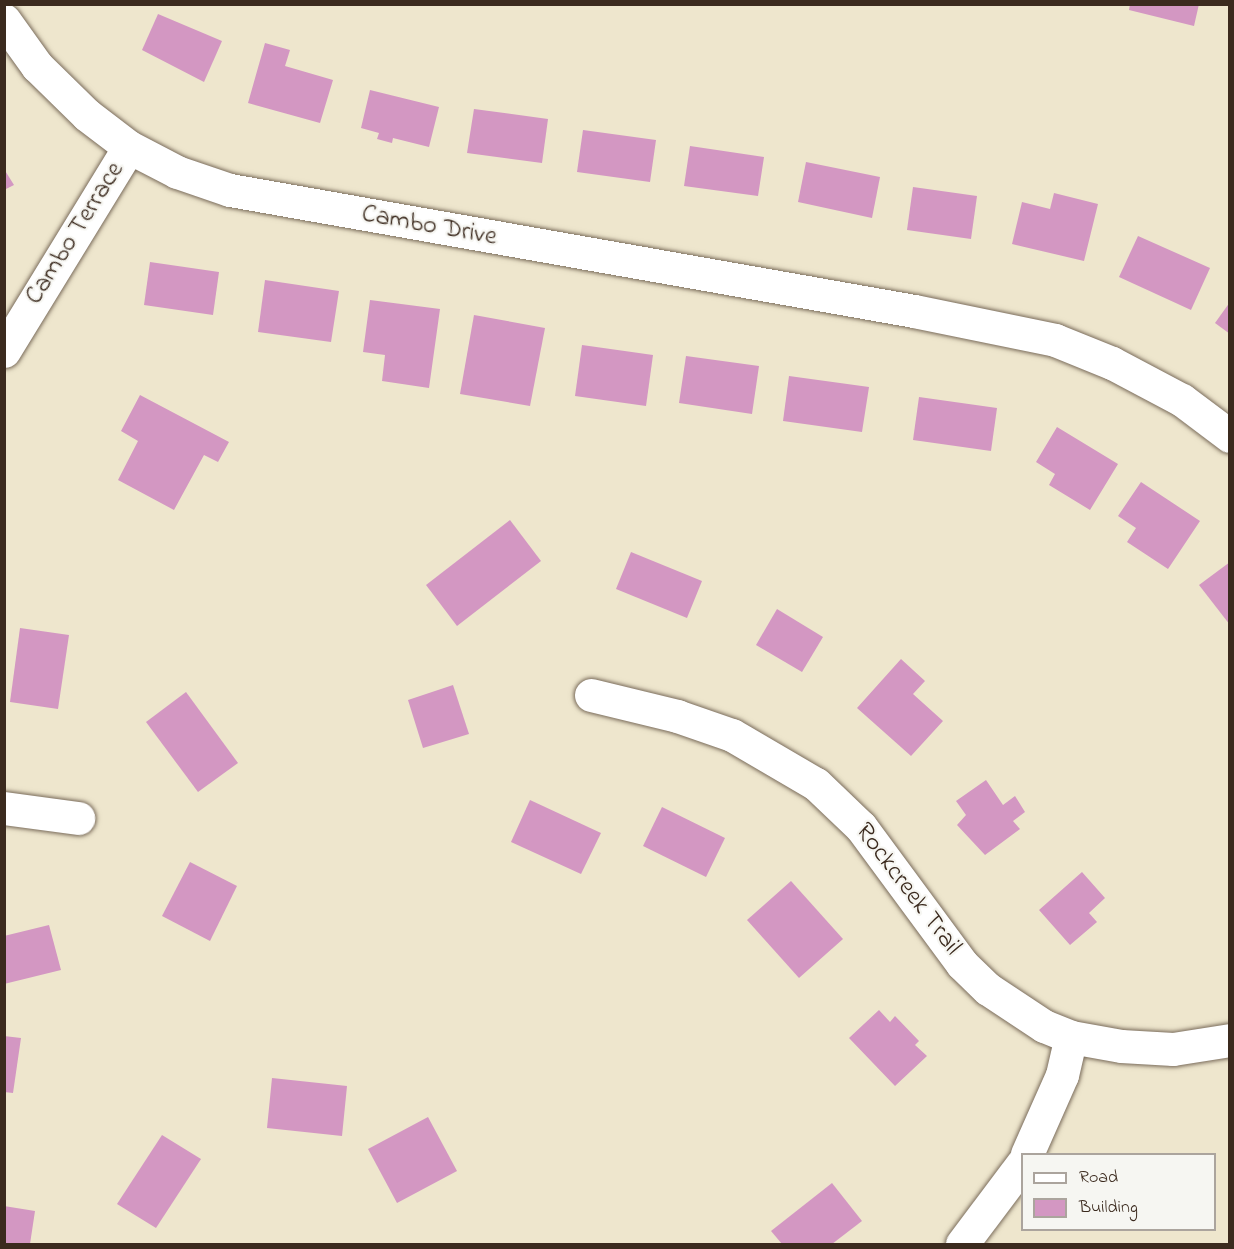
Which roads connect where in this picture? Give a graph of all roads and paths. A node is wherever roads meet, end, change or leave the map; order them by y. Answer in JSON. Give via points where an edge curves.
{"nodes":[{"id":1,"x":4,"y":20,"type":"edge"},
{"id":2,"x":129,"y":147,"type":"junction"},
{"id":3,"x":4,"y":351,"type":"edge"},
{"id":4,"x":1230,"y":436,"type":"edge"},
{"id":5,"x":591,"y":696,"type":"dead end"},
{"id":6,"x":4,"y":808,"type":"edge"},
{"id":7,"x":78,"y":818,"type":"dead end"},
{"id":8,"x":1071,"y":1037,"type":"junction"},
{"id":9,"x":1230,"y":1040,"type":"edge"},
{"id":10,"x":1028,"y":1153,"type":"edge"},
{"id":11,"x":1021,"y":1167,"type":"edge"},
{"id":12,"x":962,"y":1245,"type":"edge"}],
"edges":[{"from":1,"to":2,"type":"street","name":"Cambo Drive","via":[[37,66],[87,115]]},
{"from":2,"to":3,"type":"street","name":"Cambo Terrace"},
{"from":2,"to":4,"type":"street","name":"Cambo Drive","via":[[177,172],[274,200],[914,311],[1055,340],[1103,359],[1182,400]]},
{"from":5,"to":8,"type":"street","name":"Rockcreek Trail","via":[[677,716],[732,735],[816,784],[861,827],[962,964],[1014,1007]]},
{"from":6,"to":7,"type":"street"},
{"from":8,"to":9,"type":"street","name":"Rockcreek Trail","via":[[1121,1046],[1173,1049]]},
{"from":8,"to":10,"type":"street","via":[[1062,1075]]},
{"from":11,"to":12,"type":"street"}]}
